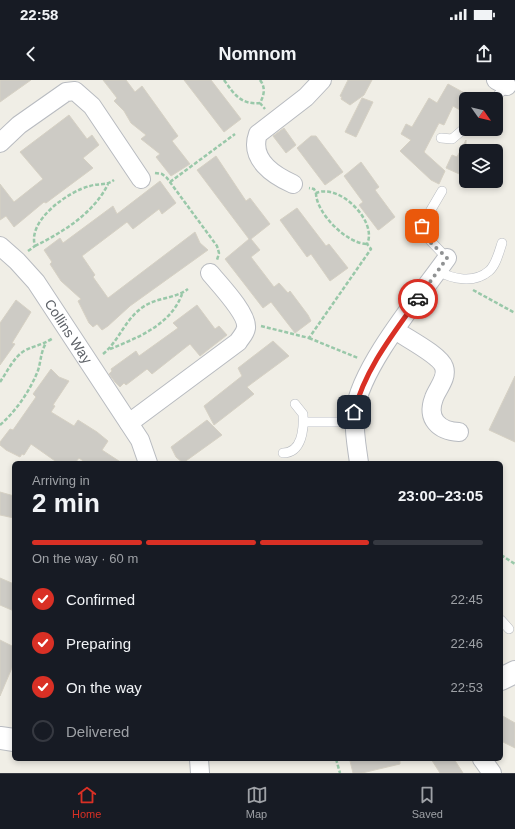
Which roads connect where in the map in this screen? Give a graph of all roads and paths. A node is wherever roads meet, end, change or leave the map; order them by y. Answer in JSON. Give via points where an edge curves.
{"nodes":[{"id":1,"x":224,"y":80,"type":"edge"},
{"id":2,"x":260,"y":80,"type":"edge"},
{"id":3,"x":322,"y":80,"type":"edge"},
{"id":4,"x":504,"y":82,"type":"edge"},
{"id":5,"x":498,"y":92,"type":"edge"},
{"id":6,"x":260,"y":103,"type":"junction"},
{"id":7,"x":274,"y":121,"type":"junction"},
{"id":8,"x":459,"y":133,"type":"edge"},
{"id":9,"x":235,"y":134,"type":"dead end"},
{"id":10,"x":441,"y":138,"type":"dead end"},
{"id":11,"x":0,"y":143,"type":"edge"},
{"id":12,"x":146,"y":176,"type":"joint"},
{"id":13,"x":114,"y":180,"type":"dead end"},
{"id":14,"x":170,"y":182,"type":"junction"},
{"id":15,"x":108,"y":184,"type":"junction"},
{"id":16,"x":293,"y":184,"type":"dead end"},
{"id":17,"x":314,"y":189,"type":"dead end"},
{"id":18,"x":442,"y":191,"type":"dead end"},
{"id":19,"x":316,"y":193,"type":"junction"},
{"id":20,"x":502,"y":243,"type":"dead end"},
{"id":21,"x":367,"y":244,"type":"junction"},
{"id":22,"x":0,"y":246,"type":"edge"},
{"id":23,"x":35,"y":246,"type":"junction"},
{"id":24,"x":17,"y":261,"type":"junction"},
{"id":25,"x":445,"y":269,"type":"junction"},
{"id":26,"x":210,"y":273,"type":"joint"},
{"id":27,"x":188,"y":289,"type":"dead end"},
{"id":28,"x":182,"y":294,"type":"junction"},
{"id":29,"x":515,"y":313,"type":"edge"},
{"id":30,"x":246,"y":322,"type":"junction"},
{"id":31,"x":395,"y":330,"type":"junction"},
{"id":32,"x":53,"y":338,"type":"dead end"},
{"id":33,"x":309,"y":338,"type":"junction"},
{"id":34,"x":46,"y":343,"type":"junction"},
{"id":35,"x":109,"y":349,"type":"junction"},
{"id":36,"x":90,"y":363,"type":"junction"},
{"id":37,"x":374,"y":364,"type":"junction"},
{"id":38,"x":0,"y":382,"type":"edge"},
{"id":39,"x":295,"y":404,"type":"dead end"},
{"id":40,"x":304,"y":422,"type":"junction"},
{"id":41,"x":355,"y":422,"type":"junction"},
{"id":42,"x":129,"y":423,"type":"junction"},
{"id":43,"x":0,"y":425,"type":"edge"},
{"id":44,"x":460,"y":432,"type":"dead end"},
{"id":45,"x":283,"y":453,"type":"dead end"},
{"id":46,"x":147,"y":461,"type":"edge"},
{"id":47,"x":359,"y":461,"type":"edge"},
{"id":48,"x":503,"y":556,"type":"edge"},
{"id":49,"x":515,"y":564,"type":"edge"},
{"id":50,"x":503,"y":622,"type":"edge"},
{"id":51,"x":509,"y":629,"type":"dead end"},
{"id":52,"x":515,"y":672,"type":"edge"},
{"id":53,"x":503,"y":679,"type":"edge"},
{"id":54,"x":0,"y":738,"type":"edge"},
{"id":55,"x":12,"y":740,"type":"edge"},
{"id":56,"x":199,"y":761,"type":"edge"},
{"id":57,"x":337,"y":761,"type":"edge"},
{"id":58,"x":483,"y":761,"type":"edge"},
{"id":59,"x":200,"y":773,"type":"edge"},
{"id":60,"x":340,"y":773,"type":"edge"},
{"id":61,"x":492,"y":773,"type":"edge"}],
"edges":[{"from":1,"to":6,"type":"path","via":[[241,100],[250,104]]},
{"from":2,"to":6,"type":"path","via":[[264,90]]},
{"from":3,"to":7,"type":"street","via":[[306,97]]},
{"from":4,"to":5,"type":"lane"},
{"from":6,"to":7,"type":"path"},
{"from":7,"to":16,"type":"street","via":[[258,134],[256,152],[277,177]]},
{"from":8,"to":10,"type":"lane","via":[[452,139]]},
{"from":9,"to":14,"type":"path"},
{"from":11,"to":12,"type":"street","via":[[19,125],[66,92],[75,92],[92,106]]},
{"from":12,"to":14,"type":"path","via":[[162,174]]},
{"from":13,"to":15,"type":"path"},
{"from":14,"to":26,"type":"path","via":[[218,250],[219,258]]},
{"from":15,"to":23,"type":"path","via":[[97,202],[83,215]]},
{"from":15,"to":23,"type":"path","via":[[80,189],[52,208],[33,234]]},
{"from":17,"to":19,"type":"path"},
{"from":18,"to":25,"type":"lane","via":[[425,220],[422,232]]},
{"from":19,"to":21,"type":"path","via":[[318,203],[328,219],[350,238]]},
{"from":19,"to":21,"type":"path","via":[[322,190],[335,192],[351,202],[365,222]]},
{"from":20,"to":25,"type":"lane","via":[[495,263],[489,271],[479,277],[471,278]]},
{"from":21,"to":33,"type":"path","via":[[371,249]]},
{"from":22,"to":24,"type":"street","name":"Collins Way"},
{"from":23,"to":24,"type":"path"},
{"from":24,"to":36,"type":"street","name":"Collins Way","via":[[45,295]]},
{"from":25,"to":29,"type":"path"},
{"from":25,"to":31,"type":"street"},
{"from":26,"to":30,"type":"street","via":[[242,313]]},
{"from":27,"to":28,"type":"path"},
{"from":28,"to":35,"type":"path","via":[[169,316],[139,337]]},
{"from":28,"to":35,"type":"path","via":[[159,299],[143,307],[134,314]]},
{"from":30,"to":33,"type":"path"},
{"from":30,"to":42,"type":"street","via":[[244,334],[238,342]]},
{"from":31,"to":37,"type":"street"},
{"from":31,"to":44,"type":"street","via":[[439,360],[444,367],[444,378],[433,400],[434,422],[446,430]]},
{"from":32,"to":34,"type":"path"},
{"from":33,"to":37,"type":"path"},
{"from":34,"to":38,"type":"path","via":[[19,355]]},
{"from":34,"to":43,"type":"path","via":[[37,373],[30,386],[22,400]]},
{"from":35,"to":36,"type":"path"},
{"from":36,"to":42,"type":"street","name":"Collins Way"},
{"from":37,"to":41,"type":"street","via":[[361,390],[354,412]]},
{"from":39,"to":40,"type":"lane","via":[[303,414]]},
{"from":40,"to":41,"type":"lane"},
{"from":40,"to":45,"type":"lane","via":[[296,449],[290,453]]},
{"from":41,"to":47,"type":"street"},
{"from":42,"to":46,"type":"street","name":"Collins Way","via":[[140,440]]},
{"from":48,"to":49,"type":"path"},
{"from":50,"to":51,"type":"lane"},
{"from":52,"to":53,"type":"street"},
{"from":54,"to":55,"type":"street"},
{"from":56,"to":59,"type":"street"},
{"from":57,"to":60,"type":"path"},
{"from":58,"to":61,"type":"street"}]}
